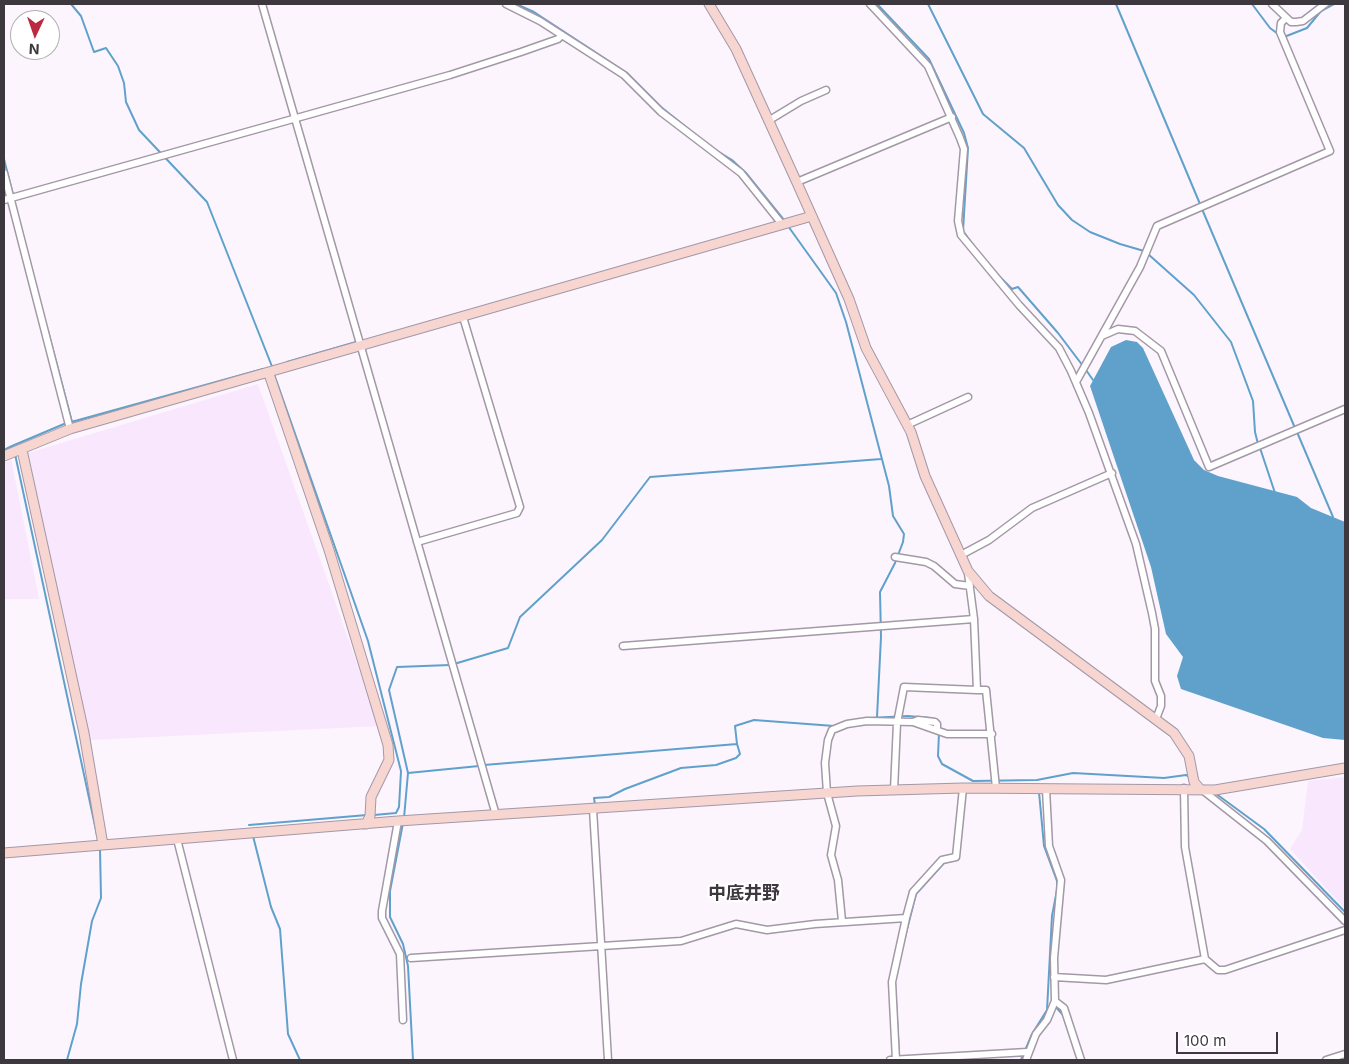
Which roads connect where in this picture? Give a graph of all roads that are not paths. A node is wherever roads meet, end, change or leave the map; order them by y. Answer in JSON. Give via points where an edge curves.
{"nodes":[{"id":1,"x":262,"y":4,"type":"edge"},
{"id":2,"x":506,"y":4,"type":"edge"},
{"id":3,"x":709,"y":4,"type":"edge"},
{"id":4,"x":870,"y":4,"type":"edge"},
{"id":5,"x":1272,"y":4,"type":"edge"},
{"id":6,"x":1325,"y":4,"type":"edge"},
{"id":7,"x":1286,"y":18,"type":"junction"},
{"id":8,"x":562,"y":35,"type":"junction"},
{"id":9,"x":826,"y":90,"type":"dead end"},
{"id":10,"x":952,"y":117,"type":"junction"},
{"id":11,"x":296,"y":118,"type":"junction"},
{"id":12,"x":768,"y":121,"type":"junction"},
{"id":13,"x":4,"y":173,"type":"edge"},
{"id":14,"x":797,"y":182,"type":"junction"},
{"id":15,"x":7,"y":200,"type":"edge"},
{"id":16,"x":812,"y":216,"type":"junction"},
{"id":17,"x":781,"y":223,"type":"junction"},
{"id":18,"x":463,"y":317,"type":"junction"},
{"id":19,"x":1102,"y":336,"type":"junction"},
{"id":20,"x":362,"y":346,"type":"junction"},
{"id":21,"x":269,"y":374,"type":"junction"},
{"id":22,"x":1076,"y":382,"type":"junction"},
{"id":23,"x":968,"y":397,"type":"dead end"},
{"id":24,"x":1345,"y":409,"type":"edge"},
{"id":25,"x":907,"y":425,"type":"junction"},
{"id":26,"x":70,"y":430,"type":"junction"},
{"id":27,"x":22,"y":450,"type":"junction"},
{"id":28,"x":4,"y":456,"type":"edge"},
{"id":29,"x":1112,"y":473,"type":"junction"},
{"id":30,"x":417,"y":542,"type":"junction"},
{"id":31,"x":961,"y":555,"type":"junction"},
{"id":32,"x":895,"y":556,"type":"dead end"},
{"id":33,"x":968,"y":571,"type":"junction"},
{"id":34,"x":970,"y":586,"type":"junction"},
{"id":35,"x":974,"y":619,"type":"junction"},
{"id":36,"x":623,"y":646,"type":"dead end"},
{"id":37,"x":977,"y":690,"type":"junction"},
{"id":38,"x":1156,"y":719,"type":"junction"},
{"id":39,"x":897,"y":723,"type":"junction"},
{"id":40,"x":992,"y":734,"type":"junction"},
{"id":41,"x":1345,"y":768,"type":"edge"},
{"id":42,"x":963,"y":788,"type":"junction"},
{"id":43,"x":996,"y":788,"type":"junction"},
{"id":44,"x":1184,"y":788,"type":"junction"},
{"id":45,"x":1046,"y":789,"type":"junction"},
{"id":46,"x":1200,"y":789,"type":"junction"},
{"id":47,"x":894,"y":790,"type":"junction"},
{"id":48,"x":827,"y":793,"type":"junction"},
{"id":49,"x":593,"y":808,"type":"junction"},
{"id":50,"x":496,"y":815,"type":"junction"},
{"id":51,"x":398,"y":821,"type":"junction"},
{"id":52,"x":366,"y":824,"type":"junction"},
{"id":53,"x":177,"y":839,"type":"junction"},
{"id":54,"x":104,"y":844,"type":"junction"},
{"id":55,"x":4,"y":853,"type":"edge"},
{"id":56,"x":906,"y":918,"type":"junction"},
{"id":57,"x":842,"y":921,"type":"junction"},
{"id":58,"x":1345,"y":921,"type":"edge"},
{"id":59,"x":1345,"y":930,"type":"edge"},
{"id":60,"x":601,"y":945,"type":"junction"},
{"id":61,"x":411,"y":958,"type":"dead end"},
{"id":62,"x":1205,"y":959,"type":"junction"},
{"id":63,"x":1054,"y":977,"type":"junction"},
{"id":64,"x":1054,"y":1002,"type":"junction"},
{"id":65,"x":403,"y":1020,"type":"dead end"},
{"id":66,"x":1028,"y":1052,"type":"junction"},
{"id":67,"x":1345,"y":1054,"type":"edge"},
{"id":68,"x":233,"y":1060,"type":"edge"},
{"id":69,"x":608,"y":1060,"type":"edge"},
{"id":70,"x":890,"y":1060,"type":"edge"},
{"id":71,"x":896,"y":1060,"type":"edge"},
{"id":72,"x":1026,"y":1060,"type":"edge"},
{"id":73,"x":1081,"y":1060,"type":"edge"},
{"id":74,"x":1326,"y":1060,"type":"edge"}],
"edges":[{"from":1,"to":11,"type":"street"},
{"from":2,"to":8,"type":"street"},
{"from":3,"to":12,"type":"street","via":[[736,49]]},
{"from":4,"to":10,"type":"street","via":[[928,66]]},
{"from":5,"to":7,"type":"street"},
{"from":6,"to":7,"type":"street","via":[[1302,21],[1291,22]]},
{"from":7,"to":19,"type":"street","via":[[1280,32],[1330,151],[1157,226],[1140,267]]},
{"from":8,"to":11,"type":"street","via":[[458,72]]},
{"from":8,"to":17,"type":"street","via":[[624,75],[661,112],[741,173]]},
{"from":9,"to":12,"type":"street"},
{"from":10,"to":14,"type":"street"},
{"from":10,"to":22,"type":"street","via":[[964,148],[958,221],[961,235],[1058,348]]},
{"from":11,"to":15,"type":"street"},
{"from":11,"to":20,"type":"street"},
{"from":12,"to":14,"type":"street"},
{"from":13,"to":15,"type":"street"},
{"from":14,"to":16,"type":"street"},
{"from":15,"to":26,"type":"street"},
{"from":16,"to":17,"type":"street"},
{"from":16,"to":25,"type":"street","via":[[849,299],[866,348]]},
{"from":17,"to":18,"type":"street"},
{"from":18,"to":20,"type":"street"},
{"from":18,"to":30,"type":"street","via":[[520,507],[517,513]]},
{"from":19,"to":22,"type":"street"},
{"from":19,"to":24,"type":"street","via":[[1118,329],[1135,331],[1161,352],[1208,467]]},
{"from":20,"to":21,"type":"street"},
{"from":20,"to":30,"type":"street"},
{"from":21,"to":26,"type":"street"},
{"from":21,"to":52,"type":"street","via":[[329,550],[388,744],[389,760],[371,797]]},
{"from":22,"to":29,"type":"street"},
{"from":23,"to":25,"type":"street"},
{"from":25,"to":31,"type":"street","via":[[925,476]]},
{"from":26,"to":27,"type":"street"},
{"from":27,"to":28,"type":"street"},
{"from":27,"to":54,"type":"street","via":[[84,733]]},
{"from":29,"to":31,"type":"street","via":[[1032,508],[989,540]]},
{"from":29,"to":38,"type":"street","via":[[1136,544],[1155,629],[1155,681],[1161,696]]},
{"from":30,"to":50,"type":"street"},
{"from":31,"to":33,"type":"street"},
{"from":32,"to":34,"type":"street","via":[[926,562],[955,584]]},
{"from":33,"to":34,"type":"street"},
{"from":33,"to":38,"type":"street","via":[[989,596]]},
{"from":34,"to":35,"type":"street"},
{"from":35,"to":36,"type":"street"},
{"from":35,"to":37,"type":"street"},
{"from":37,"to":39,"type":"street","via":[[904,687]]},
{"from":37,"to":40,"type":"street","via":[[986,690]]},
{"from":38,"to":46,"type":"street","via":[[1183,743],[1194,782]]},
{"from":39,"to":40,"type":"street","via":[[914,722],[947,734]]},
{"from":39,"to":47,"type":"street"},
{"from":39,"to":48,"type":"street","via":[[867,721],[832,730],[825,763]]},
{"from":40,"to":43,"type":"street"},
{"from":41,"to":46,"type":"street","via":[[1230,788]]},
{"from":42,"to":43,"type":"street"},
{"from":42,"to":47,"type":"street"},
{"from":42,"to":56,"type":"street","via":[[956,858],[942,860],[913,892]]},
{"from":43,"to":45,"type":"street"},
{"from":44,"to":45,"type":"street"},
{"from":44,"to":46,"type":"street"},
{"from":44,"to":62,"type":"street","via":[[1185,847]]},
{"from":45,"to":63,"type":"street","via":[[1049,846],[1062,880],[1056,920]]},
{"from":46,"to":58,"type":"street","via":[[1267,842]]},
{"from":47,"to":48,"type":"street"},
{"from":48,"to":49,"type":"street"},
{"from":48,"to":57,"type":"street","via":[[836,826],[831,855],[838,880]]},
{"from":49,"to":50,"type":"street"},
{"from":49,"to":60,"type":"street"},
{"from":50,"to":51,"type":"street"},
{"from":51,"to":52,"type":"street"},
{"from":51,"to":65,"type":"street","via":[[382,918],[400,954]]},
{"from":52,"to":53,"type":"street"},
{"from":53,"to":54,"type":"street"},
{"from":53,"to":68,"type":"street"},
{"from":54,"to":55,"type":"street"},
{"from":56,"to":57,"type":"street"},
{"from":56,"to":71,"type":"street","via":[[892,982]]},
{"from":57,"to":60,"type":"street","via":[[767,930],[736,924],[681,941]]},
{"from":59,"to":62,"type":"street","via":[[1225,970],[1218,970]]},
{"from":60,"to":61,"type":"street"},
{"from":60,"to":69,"type":"street"},
{"from":62,"to":63,"type":"street","via":[[1106,980]]},
{"from":63,"to":64,"type":"street"},
{"from":64,"to":66,"type":"street"},
{"from":64,"to":73,"type":"street","via":[[1064,1008]]},
{"from":66,"to":71,"type":"street"},
{"from":66,"to":72,"type":"street"},
{"from":67,"to":74,"type":"street"},
{"from":70,"to":71,"type":"street"}]}
